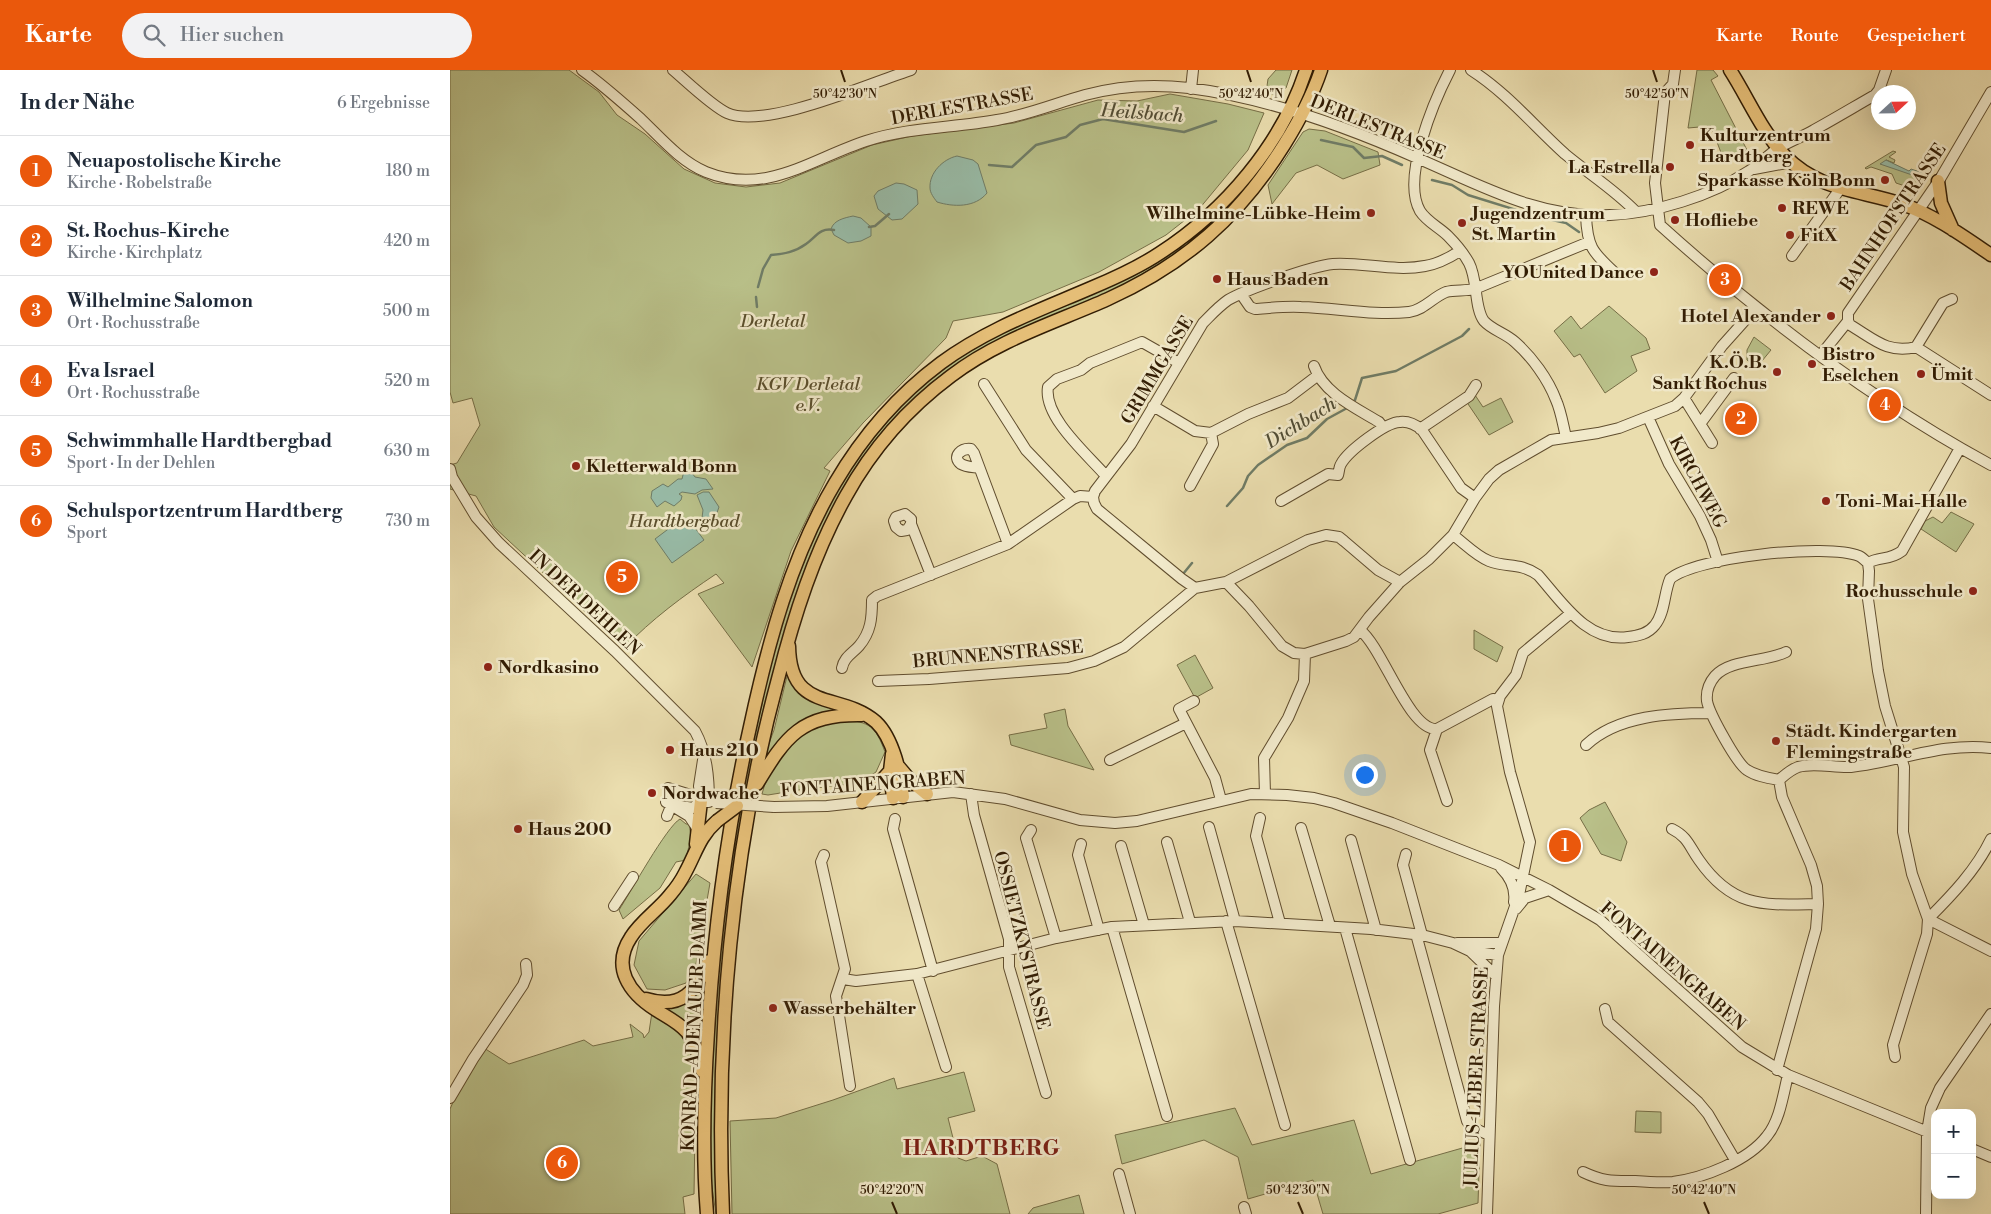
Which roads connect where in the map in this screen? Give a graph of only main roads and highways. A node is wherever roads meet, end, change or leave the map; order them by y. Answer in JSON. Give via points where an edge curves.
{"nodes":[{"id":1,"x":1306,"y":70,"type":"edge"},
{"id":2,"x":1322,"y":70,"type":"edge"},
{"id":3,"x":1730,"y":70,"type":"edge"},
{"id":4,"x":1938,"y":182,"type":"road end"},
{"id":5,"x":1953,"y":230,"type":"junction"},
{"id":6,"x":1991,"y":255,"type":"edge"},
{"id":7,"x":789,"y":635,"type":"junction"},
{"id":8,"x":863,"y":715,"type":"junction"},
{"id":9,"x":895,"y":769,"type":"junction"},
{"id":10,"x":752,"y":792,"type":"junction"},
{"id":11,"x":927,"y":794,"type":"road end"},
{"id":12,"x":898,"y":797,"type":"road end"},
{"id":13,"x":709,"y":802,"type":"road end"},
{"id":14,"x":862,"y":802,"type":"road end"},
{"id":15,"x":737,"y":806,"type":"road end"},
{"id":16,"x":702,"y":829,"type":"junction"},
{"id":17,"x":712,"y":954,"type":"junction"},
{"id":18,"x":640,"y":997,"type":"junction"},
{"id":19,"x":705,"y":1083,"type":"junction"},
{"id":20,"x":707,"y":1214,"type":"edge"},
{"id":21,"x":723,"y":1214,"type":"edge"}],
"edges":[{"from":1,"to":17,"type":"main road","name":"KONRAD-ADENAUER-DAMM","via":[[1290,110],[1246,176],[1208,216],[1137,267],[1007,324],[943,361],[912,386],[860,445],[816,520],[797,563],[774,632],[734,801]]},
{"from":2,"to":7,"type":"main road","name":"KONRAD-ADENAUER-DAMM","via":[[1303,114],[1271,167],[1219,228],[1167,267],[1118,294],[987,352],[952,375],[908,413],[872,455],[836,514]]},
{"from":3,"to":5,"type":"main road","via":[[1778,148],[1810,176],[1840,189],[1918,210]]},
{"from":4,"to":5,"type":"main road"},
{"from":5,"to":6,"type":"main road"},
{"from":7,"to":8,"type":"main road","via":[[792,669],[805,691]]},
{"from":7,"to":10,"type":"main road","name":"KONRAD-ADENAUER-DAMM"},
{"from":8,"to":9,"type":"main road","via":[[876,722],[886,734]]},
{"from":8,"to":10,"type":"main road","via":[[841,714],[813,721],[794,733],[778,748]]},
{"from":9,"to":11,"type":"main road"},
{"from":9,"to":12,"type":"main road"},
{"from":9,"to":14,"type":"main road"},
{"from":10,"to":21,"type":"main road","name":"KONRAD-ADENAUER-DAMM","via":[[737,892],[721,1070]]},
{"from":13,"to":16,"type":"main road"},
{"from":15,"to":16,"type":"main road","bridge":true},
{"from":16,"to":18,"type":"main road","via":[[677,887],[635,932],[623,952],[625,978]]},
{"from":17,"to":18,"type":"main road","via":[[692,992],[682,998],[658,1003]]},
{"from":17,"to":19,"type":"main road","name":"KONRAD-ADENAUER-DAMM"},
{"from":18,"to":19,"type":"main road","via":[[687,1032],[694,1044]]},
{"from":19,"to":20,"type":"main road","name":"KONRAD-ADENAUER-DAMM","via":[[703,1139]]}]}
